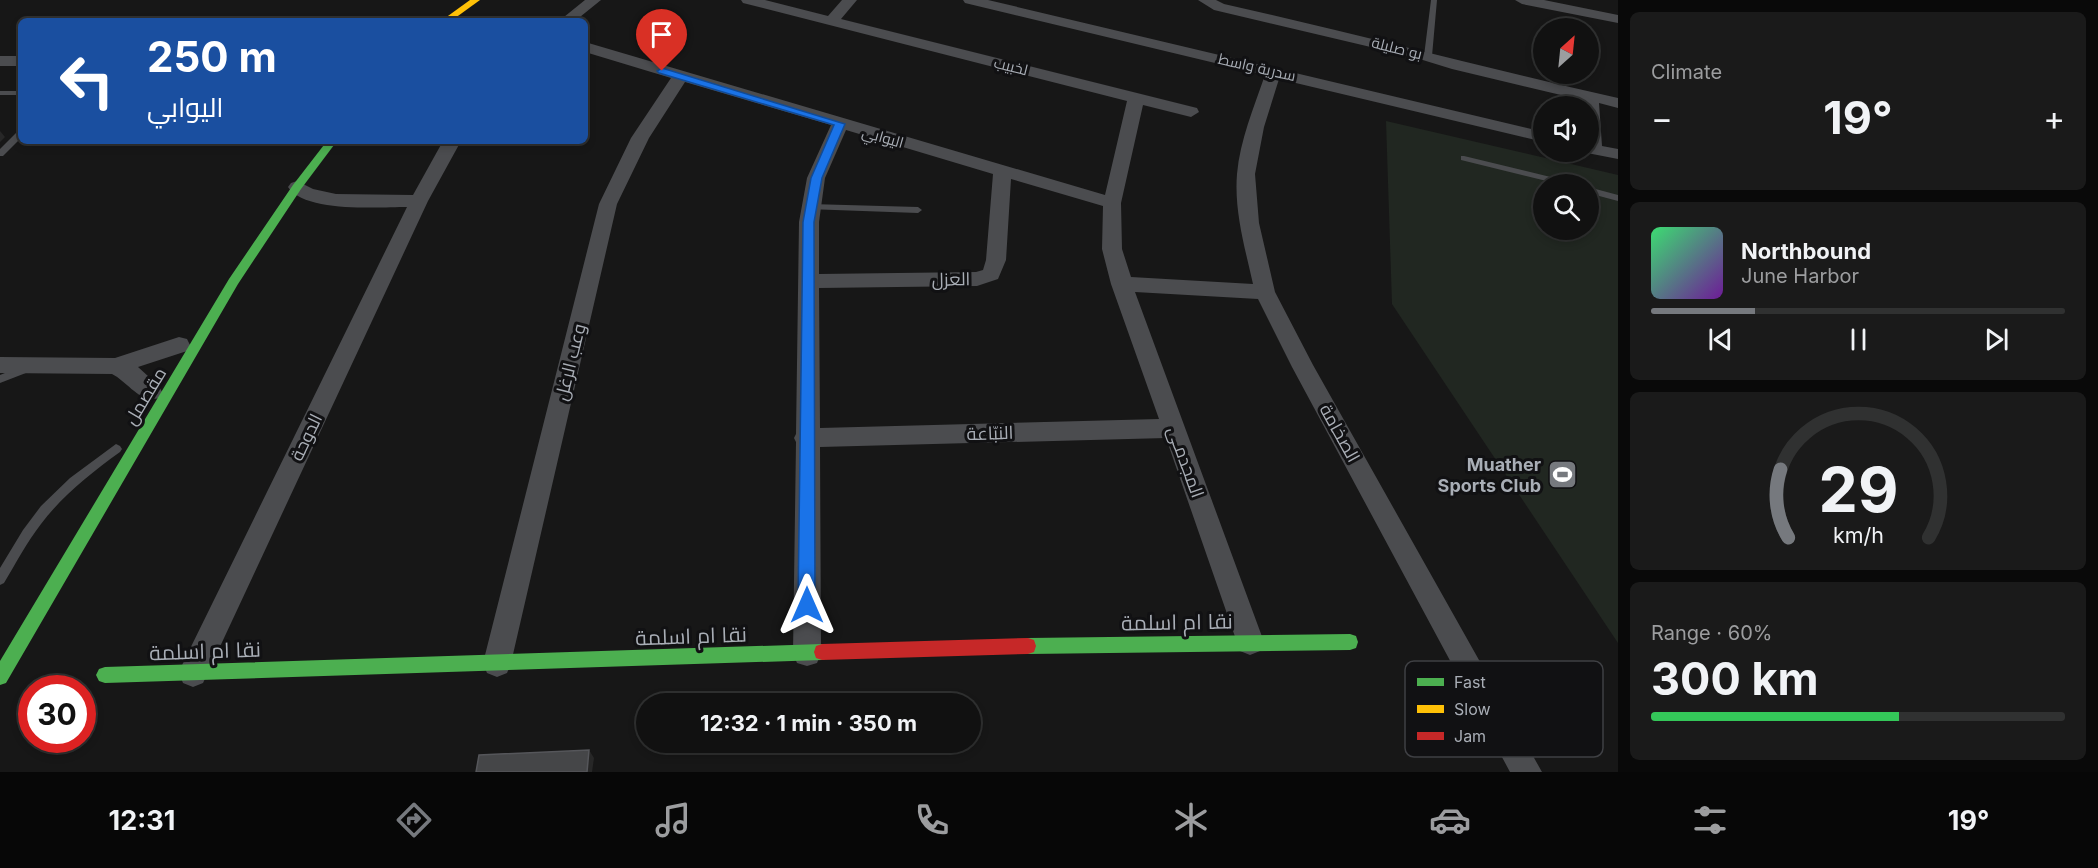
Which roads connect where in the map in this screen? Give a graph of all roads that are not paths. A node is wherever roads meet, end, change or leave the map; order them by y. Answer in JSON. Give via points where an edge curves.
{"nodes":[{"id":1,"x":476,"y":0,"type":"edge"},
{"id":2,"x":594,"y":0,"type":"edge"},
{"id":3,"x":748,"y":0,"type":"edge"},
{"id":4,"x":850,"y":0,"type":"edge"},
{"id":5,"x":970,"y":0,"type":"edge"},
{"id":6,"x":1205,"y":0,"type":"edge"},
{"id":7,"x":1434,"y":0,"type":"edge"},
{"id":8,"x":1522,"y":0,"type":"edge"},
{"id":9,"x":1024,"y":6,"type":"edge"},
{"id":10,"x":449,"y":18,"type":"edge"},
{"id":11,"x":570,"y":18,"type":"edge"},
{"id":12,"x":1618,"y":19,"type":"edge"},
{"id":13,"x":831,"y":21,"type":"junction"},
{"id":14,"x":588,"y":48,"type":"edge"},
{"id":15,"x":1428,"y":56,"type":"junction"},
{"id":16,"x":0,"y":61,"type":"edge"},
{"id":17,"x":18,"y":61,"type":"edge"},
{"id":18,"x":1274,"y":71,"type":"junction"},
{"id":19,"x":681,"y":76,"type":"junction"},
{"id":20,"x":0,"y":93,"type":"edge"},
{"id":21,"x":18,"y":93,"type":"edge"},
{"id":22,"x":1586,"y":96,"type":"edge"},
{"id":23,"x":1136,"y":98,"type":"junction"},
{"id":24,"x":1599,"y":99,"type":"edge"},
{"id":25,"x":1618,"y":103,"type":"edge"},
{"id":26,"x":1191,"y":112,"type":"dead end"},
{"id":27,"x":840,"y":124,"type":"junction"},
{"id":28,"x":1533,"y":134,"type":"edge"},
{"id":29,"x":18,"y":136,"type":"edge"},
{"id":30,"x":313,"y":144,"type":"edge"},
{"id":31,"x":330,"y":144,"type":"edge"},
{"id":32,"x":450,"y":144,"type":"edge"},
{"id":33,"x":1599,"y":150,"type":"edge"},
{"id":34,"x":0,"y":154,"type":"edge"},
{"id":35,"x":1618,"y":154,"type":"edge"},
{"id":36,"x":1464,"y":158,"type":"dead end"},
{"id":37,"x":1002,"y":172,"type":"junction"},
{"id":38,"x":1533,"y":175,"type":"edge"},
{"id":39,"x":297,"y":187,"type":"junction"},
{"id":40,"x":1599,"y":193,"type":"edge"},
{"id":41,"x":1618,"y":198,"type":"edge"},
{"id":42,"x":322,"y":199,"type":"junction"},
{"id":43,"x":419,"y":201,"type":"junction"},
{"id":44,"x":1112,"y":203,"type":"junction"},
{"id":45,"x":810,"y":207,"type":"junction"},
{"id":46,"x":918,"y":210,"type":"dead end"},
{"id":47,"x":282,"y":211,"type":"junction"},
{"id":48,"x":807,"y":281,"type":"junction"},
{"id":49,"x":1121,"y":284,"type":"junction"},
{"id":50,"x":1265,"y":292,"type":"junction"},
{"id":51,"x":174,"y":354,"type":"joint"},
{"id":52,"x":0,"y":365,"type":"edge"},
{"id":53,"x":33,"y":366,"type":"junction"},
{"id":54,"x":116,"y":366,"type":"junction"},
{"id":55,"x":0,"y":380,"type":"edge"},
{"id":56,"x":151,"y":392,"type":"dead end"},
{"id":57,"x":1174,"y":428,"type":"junction"},
{"id":58,"x":806,"y":438,"type":"junction"},
{"id":59,"x":119,"y":444,"type":"joint"},
{"id":60,"x":98,"y":480,"type":"dead end"},
{"id":61,"x":0,"y":579,"type":"edge"},
{"id":62,"x":1250,"y":642,"type":"junction"},
{"id":63,"x":1350,"y":642,"type":"dead end"},
{"id":64,"x":807,"y":653,"type":"junction"},
{"id":65,"x":1466,"y":661,"type":"edge"},
{"id":66,"x":497,"y":663,"type":"junction"},
{"id":67,"x":193,"y":673,"type":"junction"},
{"id":68,"x":105,"y":675,"type":"dead end"},
{"id":69,"x":0,"y":677,"type":"edge"},
{"id":70,"x":1519,"y":757,"type":"edge"},
{"id":71,"x":1527,"y":772,"type":"edge"}],
"edges":[{"from":1,"to":10,"type":"street"},
{"from":2,"to":11,"type":"street"},
{"from":3,"to":13,"type":"street","name":"لخبيب"},
{"from":4,"to":13,"type":"street"},
{"from":5,"to":9,"type":"street","name":"سدرية واسط"},
{"from":6,"to":15,"type":"street","name":"بو صليلة","via":[[1219,7]]},
{"from":7,"to":15,"type":"lane"},
{"from":8,"to":12,"type":"street"},
{"from":9,"to":18,"type":"street","name":"سدرية واسط"},
{"from":13,"to":23,"type":"street","name":"لخبيب"},
{"from":14,"to":19,"type":"street","name":"اليوابي"},
{"from":15,"to":22,"type":"street","name":"بو صليلة"},
{"from":16,"to":17,"type":"street"},
{"from":18,"to":28,"type":"street","name":"سدرية واسط"},
{"from":18,"to":50,"type":"street","name":"الصخامة","via":[[1255,127],[1246,174],[1249,224]]},
{"from":19,"to":27,"type":"street","name":"اليوابي"},
{"from":19,"to":66,"type":"street","name":"وعب الرغل","via":[[637,140],[608,204]]},
{"from":20,"to":21,"type":"lane"},
{"from":23,"to":26,"type":"street","name":"لخبيب"},
{"from":23,"to":44,"type":"street","name":"المجدمـى"},
{"from":24,"to":25,"type":"street","name":"بو صليلة"},
{"from":27,"to":37,"type":"street","name":"اليوابي"},
{"from":27,"to":45,"type":"street","via":[[816,178]]},
{"from":29,"to":34,"type":"lane"},
{"from":30,"to":51,"type":"street","via":[[247,238]]},
{"from":31,"to":39,"type":"street","name":"مقصمل"},
{"from":32,"to":43,"type":"street","name":"الدوحة"},
{"from":33,"to":35,"type":"street"},
{"from":36,"to":38,"type":"lane"},
{"from":37,"to":44,"type":"street","name":"اليوابي"},
{"from":37,"to":48,"type":"street","name":"العزل","via":[[996,260],[991,274],[976,279]]},
{"from":39,"to":42,"type":"street"},
{"from":39,"to":47,"type":"street","name":"مقصمل"},
{"from":40,"to":41,"type":"lane"},
{"from":42,"to":43,"type":"street"},
{"from":42,"to":47,"type":"street"},
{"from":43,"to":67,"type":"street","name":"الدوحة"},
{"from":44,"to":49,"type":"street","name":"المجدمـى","via":[[1112,249]]},
{"from":45,"to":46,"type":"lane"},
{"from":45,"to":48,"type":"street"},
{"from":47,"to":69,"type":"street","name":"مقصمل","via":[[233,282]]},
{"from":48,"to":58,"type":"street"},
{"from":49,"to":50,"type":"street"},
{"from":49,"to":57,"type":"street","name":"المجدمـى"},
{"from":50,"to":65,"type":"street","name":"الصخامة"},
{"from":51,"to":54,"type":"street"},
{"from":52,"to":53,"type":"street"},
{"from":53,"to":54,"type":"street"},
{"from":53,"to":55,"type":"lane"},
{"from":54,"to":56,"type":"street","via":[[136,377]]},
{"from":57,"to":58,"type":"street","name":"النبّاعة"},
{"from":57,"to":62,"type":"street","name":"المجدمـى"},
{"from":58,"to":64,"type":"street"},
{"from":59,"to":60,"type":"street"},
{"from":59,"to":61,"type":"lane","via":[[59,494],[36,520]]},
{"from":62,"to":63,"type":"street","name":"نقا ام اسلمة"},
{"from":62,"to":64,"type":"street","name":"نقا ام اسلمة"},
{"from":64,"to":66,"type":"street","name":"نقا ام اسلمة"},
{"from":66,"to":67,"type":"street","name":"نقا ام اسلمة"},
{"from":67,"to":68,"type":"street","name":"نقا ام اسلمة"},
{"from":70,"to":71,"type":"street","name":"الصخامة"}]}
